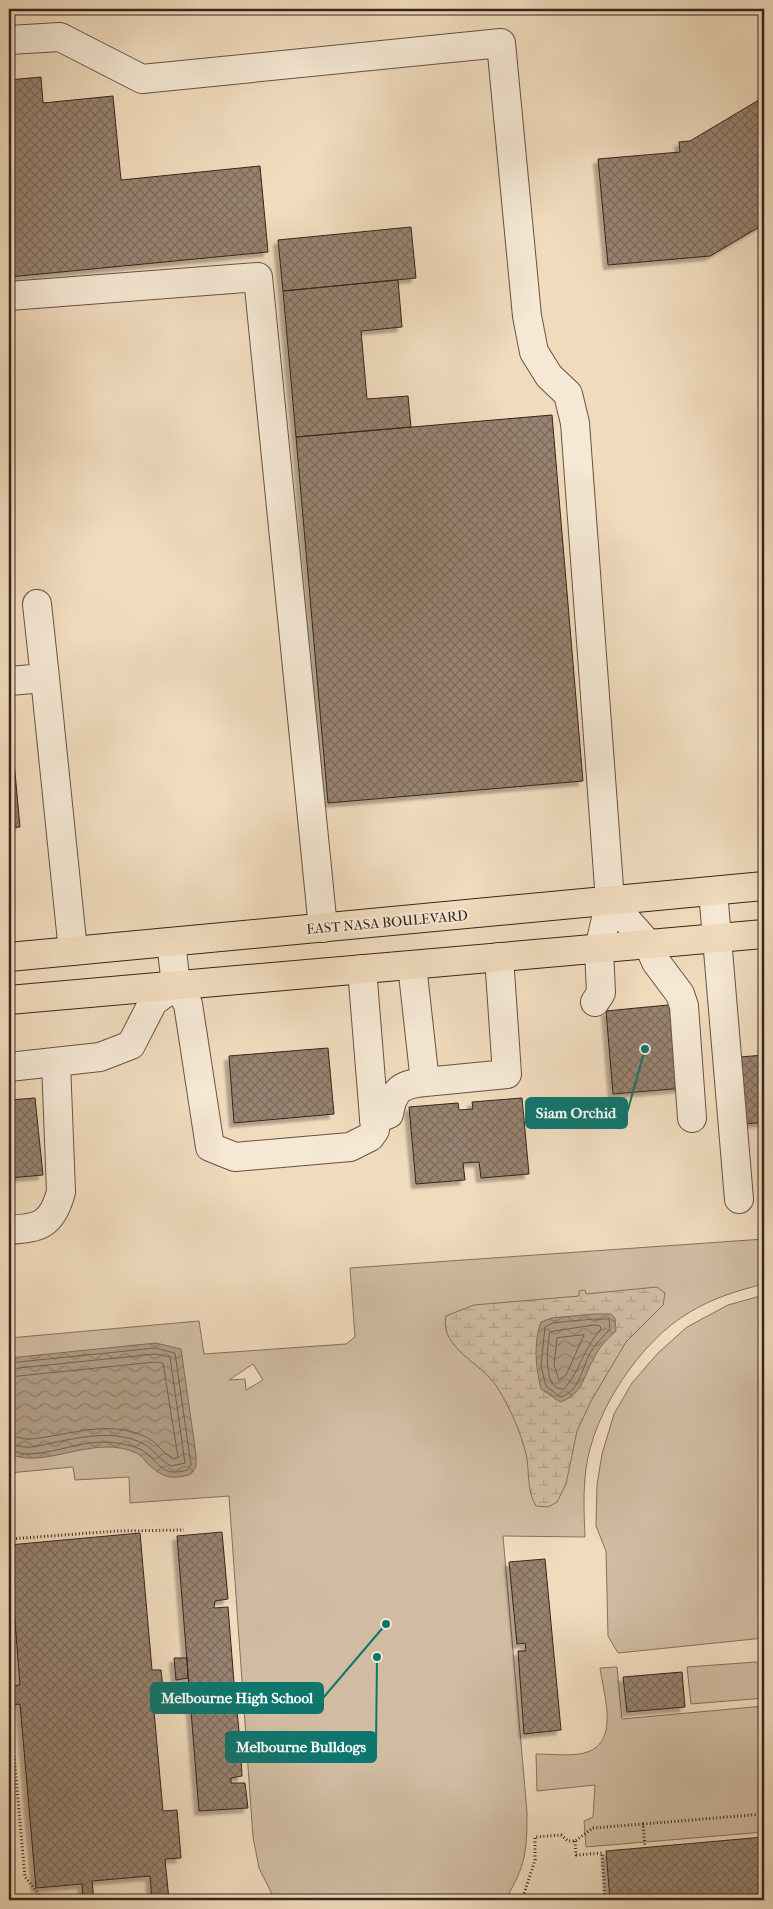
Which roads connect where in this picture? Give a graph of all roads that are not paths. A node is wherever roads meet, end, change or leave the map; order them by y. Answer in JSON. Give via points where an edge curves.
{"nodes":[{"id":1,"x":9,"y":40,"type":"edge"},
{"id":2,"x":9,"y":296,"type":"edge"},
{"id":3,"x":37,"y":604,"type":"dead end"},
{"id":4,"x":45,"y":678,"type":"junction"},
{"id":5,"x":9,"y":681,"type":"edge"},
{"id":6,"x":764,"y":886,"type":"edge"},
{"id":7,"x":713,"y":891,"type":"junction"},
{"id":8,"x":610,"y":901,"type":"junction"},
{"id":9,"x":323,"y":928,"type":"junction"},
{"id":10,"x":764,"y":934,"type":"edge"},
{"id":11,"x":718,"y":938,"type":"junction"},
{"id":12,"x":171,"y":942,"type":"junction"},
{"id":13,"x":648,"y":944,"type":"junction"},
{"id":14,"x":600,"y":949,"type":"junction"},
{"id":15,"x":74,"y":951,"type":"junction"},
{"id":16,"x":9,"y":956,"type":"edge"},
{"id":17,"x":499,"y":957,"type":"junction"},
{"id":18,"x":412,"y":965,"type":"junction"},
{"id":19,"x":362,"y":969,"type":"junction"},
{"id":20,"x":176,"y":985,"type":"junction"},
{"id":21,"x":9,"y":1000,"type":"edge"},
{"id":22,"x":595,"y":1002,"type":"dead end"},
{"id":23,"x":56,"y":1062,"type":"junction"},
{"id":24,"x":9,"y":1067,"type":"edge"},
{"id":25,"x":425,"y":1082,"type":"junction"},
{"id":26,"x":692,"y":1118,"type":"dead end"},
{"id":27,"x":374,"y":1120,"type":"junction"},
{"id":28,"x":739,"y":1199,"type":"dead end"},
{"id":29,"x":9,"y":1230,"type":"edge"}],
"edges":[{"from":1,"to":8,"type":"lane","via":[[60,37],[142,79],[501,43],[534,352],[549,376],[568,394],[575,423]]},
{"from":2,"to":9,"type":"lane","via":[[258,277]]},
{"from":3,"to":4,"type":"lane"},
{"from":4,"to":5,"type":"lane"},
{"from":4,"to":15,"type":"lane"},
{"from":6,"to":7,"type":"main road","name":"EAST NASA BOULEVARD"},
{"from":7,"to":8,"type":"main road","name":"EAST NASA BOULEVARD"},
{"from":7,"to":11,"type":"lane"},
{"from":8,"to":9,"type":"main road","name":"EAST NASA BOULEVARD"},
{"from":8,"to":13,"type":"lane"},
{"from":8,"to":14,"type":"lane"},
{"from":9,"to":12,"type":"main road","name":"EAST NASA BOULEVARD"},
{"from":10,"to":11,"type":"main road"},
{"from":11,"to":13,"type":"main road"},
{"from":11,"to":28,"type":"lane"},
{"from":12,"to":15,"type":"main road","name":"EAST NASA BOULEVARD"},
{"from":12,"to":20,"type":"lane"},
{"from":13,"to":14,"type":"main road"},
{"from":13,"to":26,"type":"lane","via":[[656,962],[680,994],[684,1006]]},
{"from":14,"to":17,"type":"main road"},
{"from":14,"to":22,"type":"lane","via":[[601,993]]},
{"from":15,"to":16,"type":"main road","name":"EAST NASA BOULEVARD"},
{"from":17,"to":18,"type":"main road"},
{"from":17,"to":25,"type":"lane","via":[[508,1074]]},
{"from":18,"to":19,"type":"main road"},
{"from":18,"to":25,"type":"lane"},
{"from":19,"to":20,"type":"main road"},
{"from":19,"to":27,"type":"lane"},
{"from":20,"to":21,"type":"main road"},
{"from":20,"to":23,"type":"lane","via":[[153,1002],[131,1045],[100,1057]]},
{"from":20,"to":27,"type":"lane","via":[[188,1004],[210,1147],[235,1157],[350,1147],[370,1136],[375,1130]]},
{"from":23,"to":24,"type":"lane"},
{"from":23,"to":29,"type":"lane","via":[[61,1192],[56,1211],[36,1228]]},
{"from":25,"to":27,"type":"lane","via":[[407,1084],[392,1097],[389,1114]]}]}
